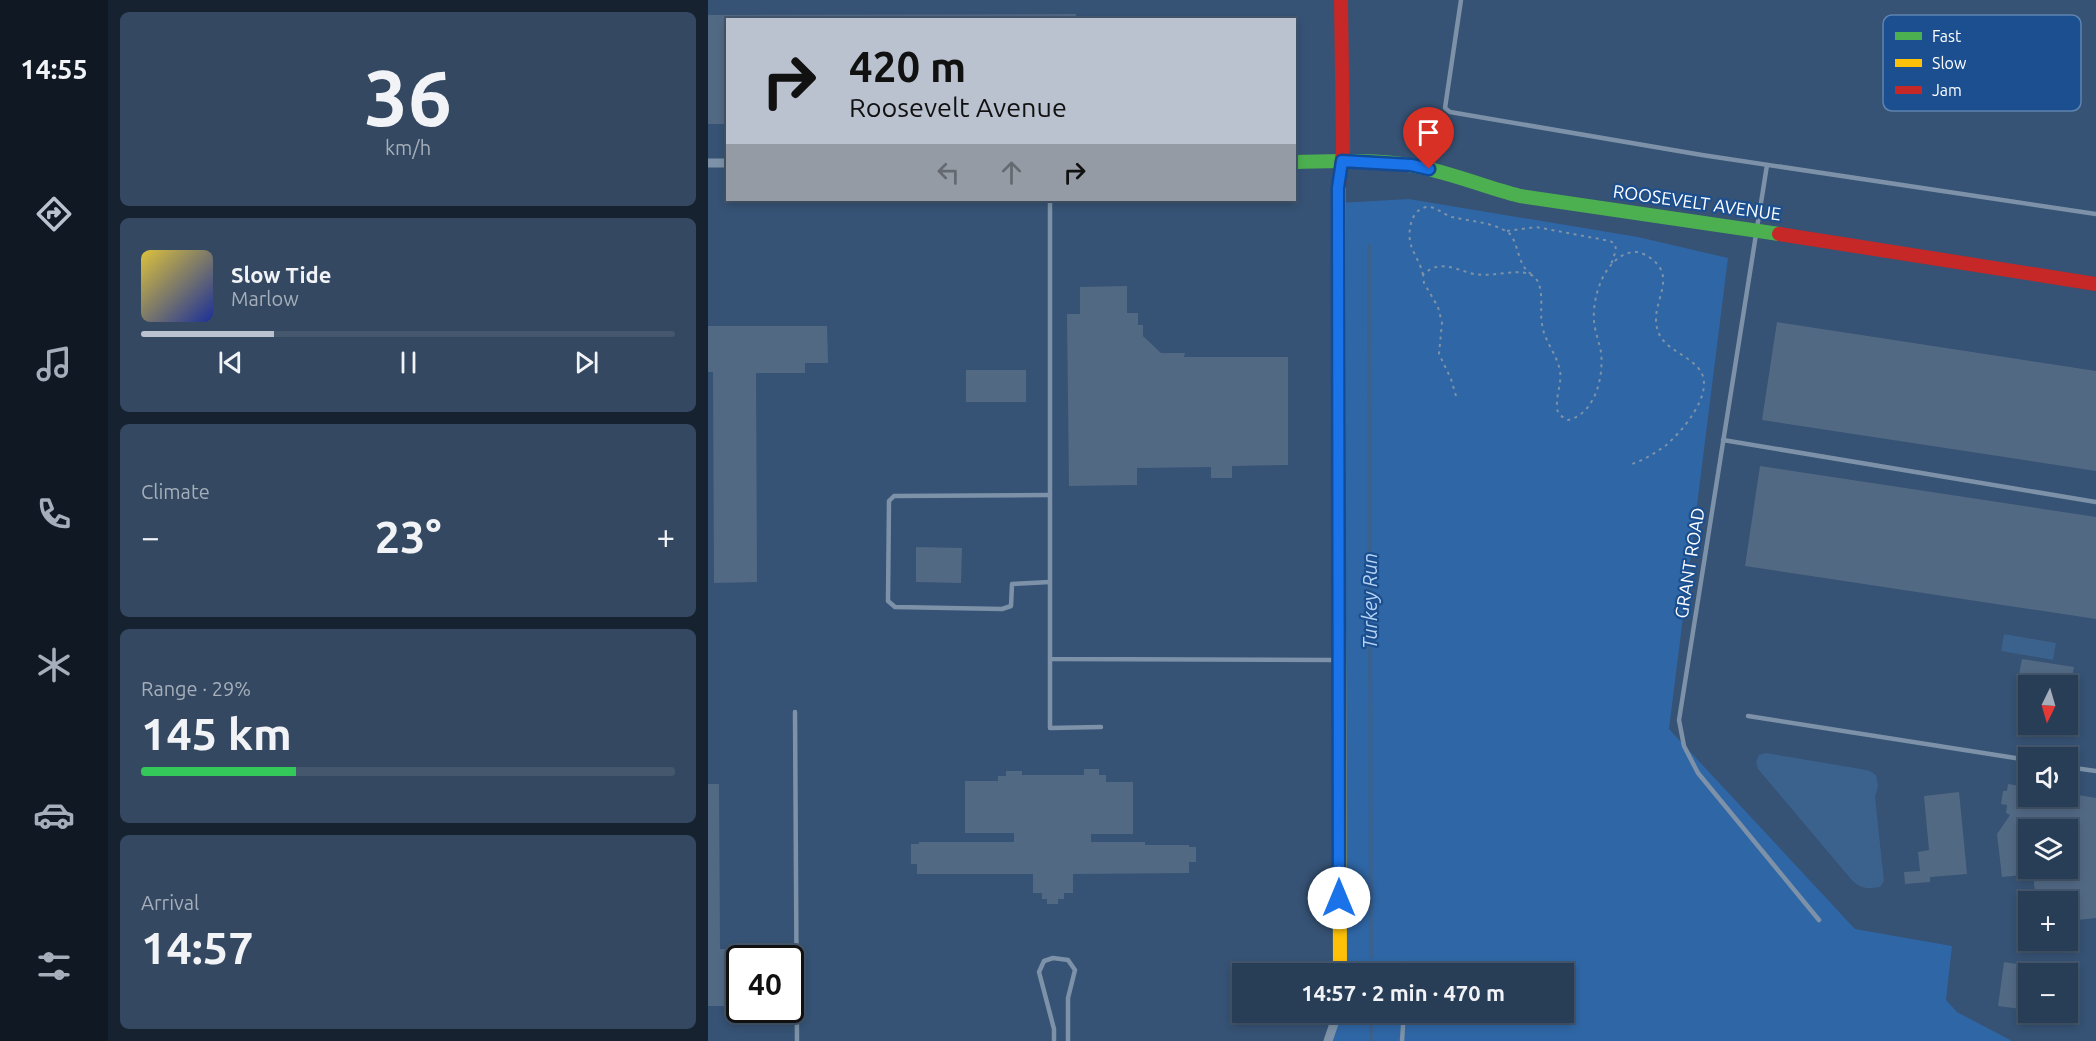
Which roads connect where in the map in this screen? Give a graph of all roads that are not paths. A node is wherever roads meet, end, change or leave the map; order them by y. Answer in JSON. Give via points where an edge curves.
{"nodes":[{"id":1,"x":1341,"y":0,"type":"edge"},
{"id":2,"x":1461,"y":0,"type":"edge"},
{"id":3,"x":1342,"y":161,"type":"junction"},
{"id":4,"x":1296,"y":162,"type":"edge"},
{"id":5,"x":708,"y":163,"type":"edge"},
{"id":6,"x":726,"y":163,"type":"edge"},
{"id":7,"x":1767,"y":165,"type":"junction"},
{"id":8,"x":1050,"y":201,"type":"edge"},
{"id":9,"x":2096,"y":214,"type":"edge"},
{"id":10,"x":1757,"y":230,"type":"junction"},
{"id":11,"x":2096,"y":284,"type":"edge"},
{"id":12,"x":1722,"y":440,"type":"junction"},
{"id":13,"x":1050,"y":495,"type":"junction"},
{"id":14,"x":2096,"y":502,"type":"edge"},
{"id":15,"x":1050,"y":582,"type":"junction"},
{"id":16,"x":1050,"y":659,"type":"junction"},
{"id":17,"x":1339,"y":660,"type":"junction"},
{"id":18,"x":795,"y":712,"type":"dead end"},
{"id":19,"x":1748,"y":716,"type":"dead end"},
{"id":20,"x":1101,"y":727,"type":"dead end"},
{"id":21,"x":2018,"y":758,"type":"edge"},
{"id":22,"x":2078,"y":769,"type":"edge"},
{"id":23,"x":2096,"y":771,"type":"edge"},
{"id":24,"x":1819,"y":920,"type":"dead end"},
{"id":25,"x":1340,"y":963,"type":"edge"},
{"id":26,"x":1334,"y":1023,"type":"edge"},
{"id":27,"x":1403,"y":1023,"type":"edge"},
{"id":28,"x":797,"y":1041,"type":"edge"},
{"id":29,"x":1054,"y":1041,"type":"edge"},
{"id":30,"x":1068,"y":1041,"type":"edge"},
{"id":31,"x":1328,"y":1041,"type":"edge"},
{"id":32,"x":1402,"y":1041,"type":"edge"}],
"edges":[{"from":1,"to":3,"type":"street"},
{"from":2,"to":7,"type":"lane","via":[[1445,108],[1450,112]]},
{"from":3,"to":4,"type":"street","name":"ROOSEVELT AVENUE"},
{"from":3,"to":10,"type":"street","name":"ROOSEVELT AVENUE","via":[[1411,165],[1520,196]]},
{"from":3,"to":17,"type":"street","via":[[1338,194]]},
{"from":5,"to":6,"type":"street"},
{"from":7,"to":9,"type":"lane"},
{"from":7,"to":10,"type":"lane","name":"GRANT ROAD"},
{"from":8,"to":13,"type":"lane"},
{"from":10,"to":11,"type":"street","name":"ROOSEVELT AVENUE"},
{"from":10,"to":12,"type":"lane","name":"GRANT ROAD"},
{"from":12,"to":14,"type":"lane"},
{"from":12,"to":24,"type":"lane","name":"GRANT ROAD","via":[[1679,720],[1684,746],[1698,773]]},
{"from":13,"to":15,"type":"lane"},
{"from":13,"to":15,"type":"lane","via":[[894,496],[889,501],[888,602],[895,607],[1002,609],[1011,606],[1012,584]]},
{"from":15,"to":16,"type":"lane"},
{"from":16,"to":17,"type":"lane"},
{"from":16,"to":20,"type":"lane","via":[[1050,728]]},
{"from":17,"to":25,"type":"street"},
{"from":18,"to":28,"type":"lane"},
{"from":19,"to":21,"type":"lane"},
{"from":22,"to":23,"type":"lane"},
{"from":26,"to":31,"type":"street"},
{"from":27,"to":32,"type":"lane"},
{"from":29,"to":30,"type":"lane","via":[[1040,972],[1044,961],[1053,958],[1068,960],[1075,970],[1068,998]]}]}
